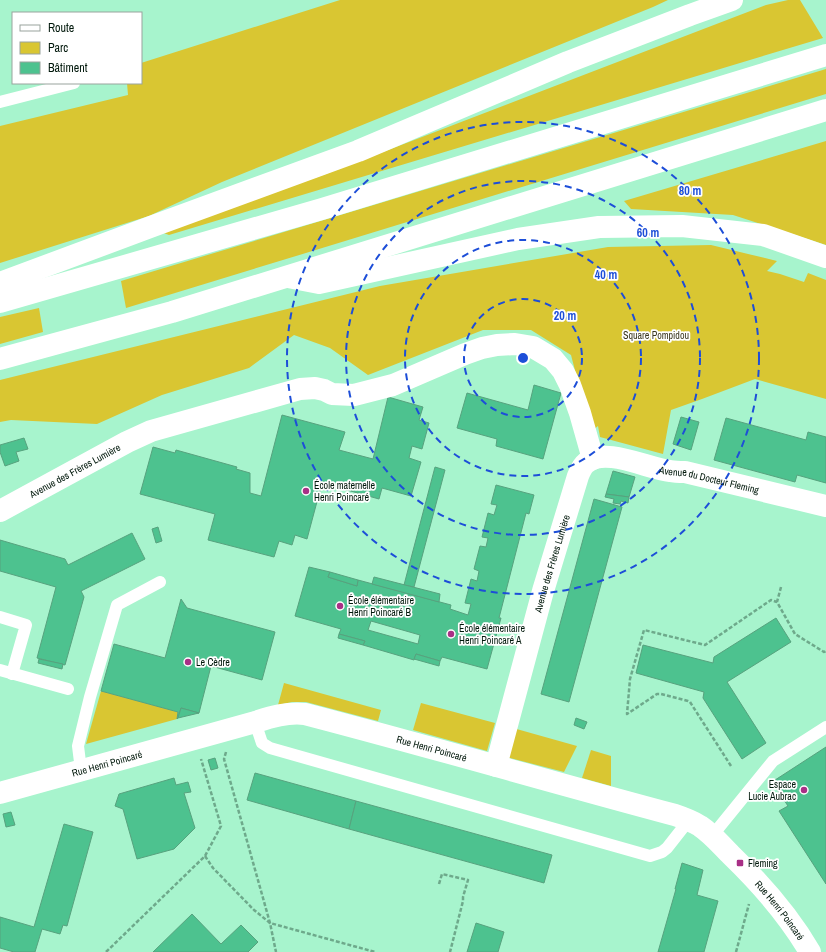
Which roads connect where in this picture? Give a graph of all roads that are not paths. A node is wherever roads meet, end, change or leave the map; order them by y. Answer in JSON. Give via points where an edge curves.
{"nodes":[{"id":1,"x":706,"y":0,"type":"edge"},
{"id":2,"x":732,"y":0,"type":"edge"},
{"id":3,"x":690,"y":15,"type":"junction"},
{"id":4,"x":826,"y":55,"type":"edge"},
{"id":5,"x":70,"y":84,"type":"edge"},
{"id":6,"x":0,"y":102,"type":"edge"},
{"id":7,"x":826,"y":110,"type":"edge"},
{"id":8,"x":826,"y":257,"type":"edge"},
{"id":9,"x":285,"y":276,"type":"junction"},
{"id":10,"x":0,"y":283,"type":"edge"},
{"id":11,"x":0,"y":302,"type":"edge"},
{"id":12,"x":0,"y":359,"type":"edge"},
{"id":13,"x":593,"y":459,"type":"junction"},
{"id":14,"x":826,"y":506,"type":"edge"},
{"id":15,"x":0,"y":511,"type":"edge"},
{"id":16,"x":160,"y":582,"type":"dead end"},
{"id":17,"x":0,"y":617,"type":"edge"},
{"id":18,"x":0,"y":670,"type":"edge"},
{"id":19,"x":12,"y":674,"type":"junction"},
{"id":20,"x":68,"y":689,"type":"dead end"},
{"id":21,"x":255,"y":722,"type":"junction"},
{"id":22,"x":826,"y":727,"type":"edge"},
{"id":23,"x":496,"y":766,"type":"junction"},
{"id":24,"x":81,"y":770,"type":"junction"},
{"id":25,"x":0,"y":793,"type":"edge"},
{"id":26,"x":690,"y":820,"type":"junction"},
{"id":27,"x":712,"y":836,"type":"junction"},
{"id":28,"x":810,"y":952,"type":"edge"}],
"edges":[{"from":1,"to":3,"type":"main road"},
{"from":2,"to":3,"type":"main road"},
{"from":3,"to":10,"type":"main road","via":[[568,62],[358,151]]},
{"from":4,"to":11,"type":"main road","via":[[322,209]]},
{"from":5,"to":6,"type":"lane"},
{"from":7,"to":9,"type":"main road"},
{"from":8,"to":9,"type":"main road","via":[[763,234],[682,226],[600,227],[518,239],[319,283]]},
{"from":9,"to":12,"type":"main road","via":[[172,312]]},
{"from":13,"to":14,"type":"main road","name":"Avenue du Docteur Fleming","via":[[602,456],[614,457],[669,472],[685,472]]},
{"from":13,"to":15,"type":"main road","name":"Avenue des Frères Lumière","via":[[580,413],[563,370],[553,359],[533,347],[497,345],[465,354],[393,385],[354,395],[332,394],[315,388],[300,389],[151,432],[127,442]]},
{"from":13,"to":23,"type":"main road","name":"Avenue des Frères Lumière","via":[[586,462],[578,476],[543,591]]},
{"from":16,"to":24,"type":"lane","via":[[117,605],[78,746]]},
{"from":17,"to":19,"type":"lane","via":[[26,625]]},
{"from":18,"to":19,"type":"lane"},
{"from":19,"to":20,"type":"lane"},
{"from":21,"to":23,"type":"main road","name":"Rue Henri Poincaré","via":[[287,714],[304,714]]},
{"from":21,"to":24,"type":"main road","name":"Rue Henri Poincaré"},
{"from":21,"to":26,"type":"lane","via":[[262,743],[270,748],[650,856],[667,848]]},
{"from":22,"to":27,"type":"lane","via":[[773,762]]},
{"from":23,"to":26,"type":"main road","name":"Rue Henri Poincaré"},
{"from":24,"to":25,"type":"main road","name":"Rue Henri Poincaré"},
{"from":26,"to":27,"type":"main road","name":"Rue Henri Poincaré"},
{"from":27,"to":28,"type":"main road","name":"Rue Henri Poincaré","via":[[757,881]]}]}
